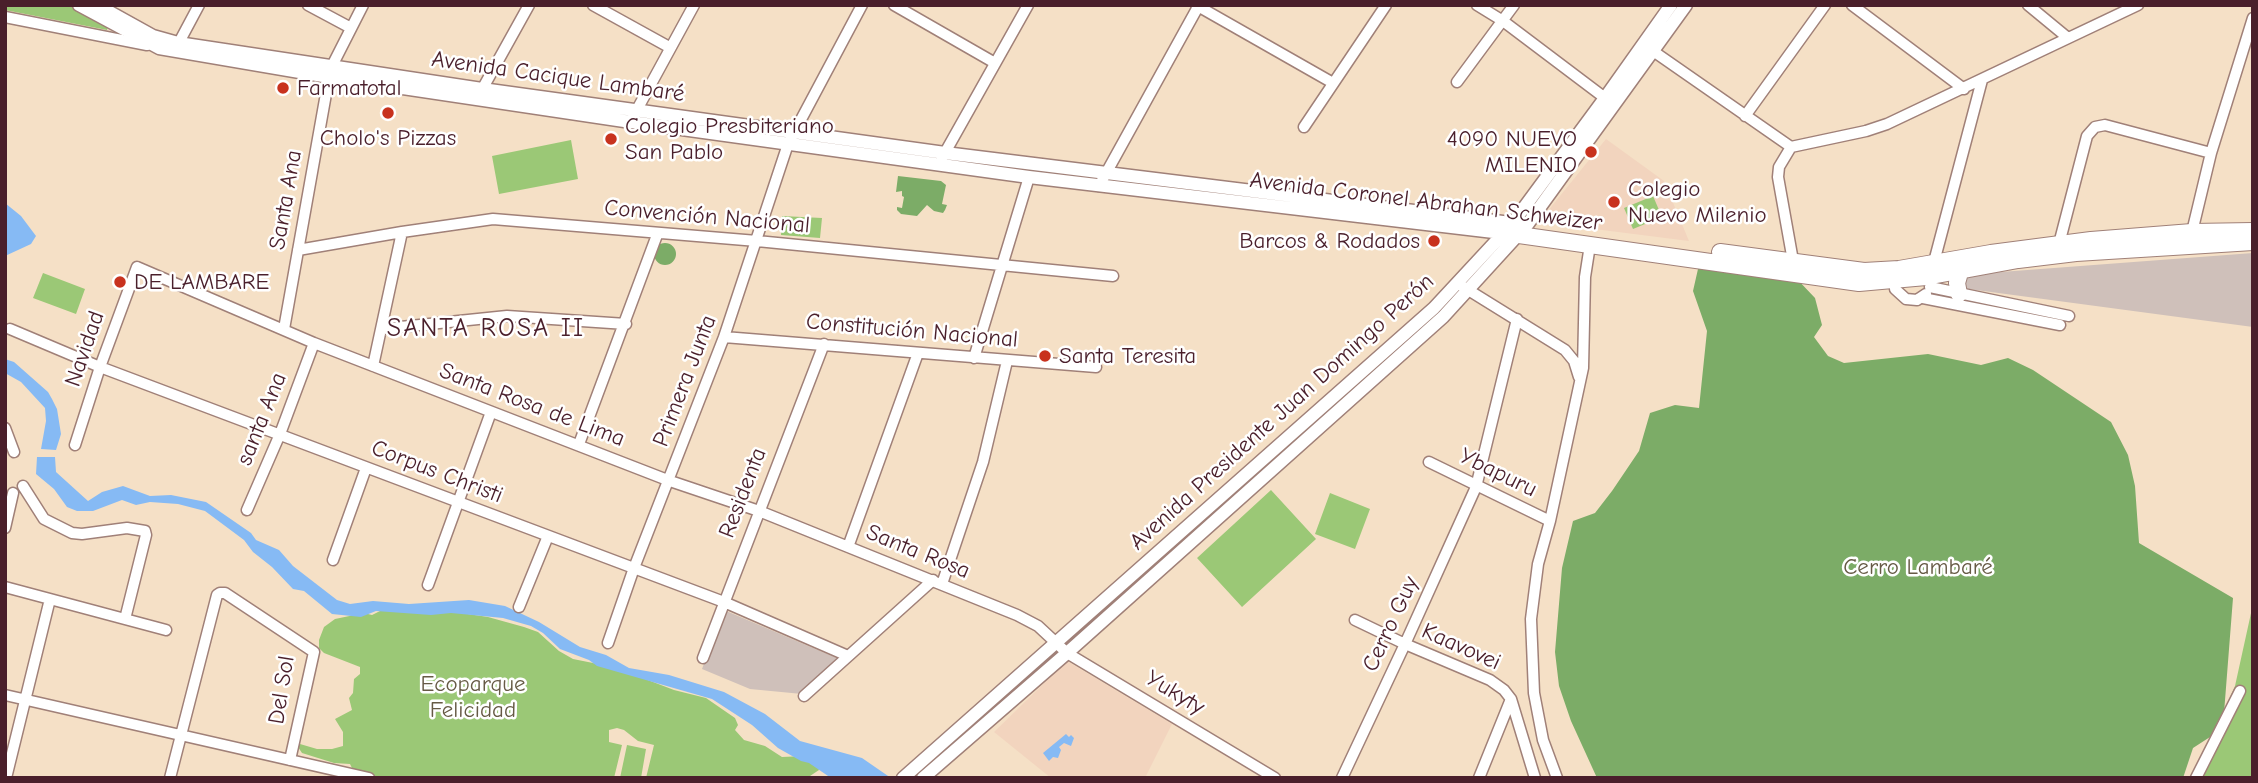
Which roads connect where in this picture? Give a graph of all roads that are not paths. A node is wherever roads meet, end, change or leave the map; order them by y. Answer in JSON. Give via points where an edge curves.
{"nodes":[{"id":1,"x":97,"y":5,"type":"edge"},
{"id":2,"x":199,"y":5,"type":"edge"},
{"id":3,"x":308,"y":5,"type":"edge"},
{"id":4,"x":363,"y":5,"type":"edge"},
{"id":5,"x":529,"y":5,"type":"edge"},
{"id":6,"x":593,"y":5,"type":"edge"},
{"id":7,"x":694,"y":5,"type":"edge"},
{"id":8,"x":862,"y":5,"type":"edge"},
{"id":9,"x":894,"y":5,"type":"edge"},
{"id":10,"x":1028,"y":5,"type":"edge"},
{"id":11,"x":1386,"y":5,"type":"edge"},
{"id":12,"x":1477,"y":5,"type":"edge"},
{"id":13,"x":1514,"y":5,"type":"edge"},
{"id":14,"x":1671,"y":5,"type":"edge"},
{"id":15,"x":1686,"y":5,"type":"edge"},
{"id":16,"x":1825,"y":5,"type":"edge"},
{"id":17,"x":1852,"y":5,"type":"edge"},
{"id":18,"x":2028,"y":5,"type":"edge"},
{"id":19,"x":2138,"y":5,"type":"edge"},
{"id":20,"x":80,"y":6,"type":"edge"},
{"id":21,"x":1198,"y":6,"type":"edge"},
{"id":22,"x":5,"y":18,"type":"edge"},
{"id":23,"x":2253,"y":18,"type":"edge"},
{"id":24,"x":1503,"y":21,"type":"junction"},
{"id":25,"x":351,"y":28,"type":"junction"},
{"id":26,"x":2068,"y":38,"type":"junction"},
{"id":27,"x":151,"y":45,"type":"junction"},
{"id":28,"x":669,"y":47,"type":"junction"},
{"id":29,"x":176,"y":48,"type":"junction"},
{"id":30,"x":1653,"y":51,"type":"junction"},
{"id":31,"x":995,"y":63,"type":"junction"},
{"id":32,"x":330,"y":72,"type":"junction"},
{"id":33,"x":1982,"y":80,"type":"junction"},
{"id":34,"x":1457,"y":82,"type":"dead end"},
{"id":35,"x":1333,"y":83,"type":"junction"},
{"id":36,"x":1964,"y":89,"type":"junction"},
{"id":37,"x":480,"y":94,"type":"junction"},
{"id":38,"x":1605,"y":98,"type":"junction"},
{"id":39,"x":637,"y":109,"type":"junction"},
{"id":40,"x":1745,"y":116,"type":"junction"},
{"id":41,"x":1604,"y":120,"type":"junction"},
{"id":42,"x":631,"y":122,"type":"junction"},
{"id":43,"x":1304,"y":127,"type":"dead end"},
{"id":44,"x":793,"y":131,"type":"junction"},
{"id":45,"x":788,"y":144,"type":"junction"},
{"id":46,"x":1791,"y":147,"type":"junction"},
{"id":47,"x":2211,"y":153,"type":"junction"},
{"id":48,"x":942,"y":159,"type":"junction"},
{"id":49,"x":1029,"y":177,"type":"junction"},
{"id":50,"x":1103,"y":180,"type":"junction"},
{"id":51,"x":1464,"y":229,"type":"junction"},
{"id":52,"x":1515,"y":229,"type":"junction"},
{"id":53,"x":2253,"y":231,"type":"edge"},
{"id":54,"x":402,"y":232,"type":"junction"},
{"id":55,"x":2192,"y":232,"type":"junction"},
{"id":56,"x":657,"y":235,"type":"junction"},
{"id":57,"x":757,"y":241,"type":"junction"},
{"id":58,"x":2253,"y":242,"type":"edge"},
{"id":59,"x":2059,"y":244,"type":"junction"},
{"id":60,"x":1590,"y":245,"type":"junction"},
{"id":61,"x":299,"y":250,"type":"junction"},
{"id":62,"x":1991,"y":253,"type":"junction"},
{"id":63,"x":1483,"y":254,"type":"junction"},
{"id":64,"x":1793,"y":261,"type":"junction"},
{"id":65,"x":137,"y":267,"type":"joint"},
{"id":66,"x":1000,"y":267,"type":"junction"},
{"id":67,"x":1961,"y":269,"type":"junction"},
{"id":68,"x":1925,"y":274,"type":"junction"},
{"id":69,"x":1113,"y":276,"type":"dead end"},
{"id":70,"x":1862,"y":277,"type":"junction"},
{"id":71,"x":1895,"y":281,"type":"junction"},
{"id":72,"x":1457,"y":283,"type":"junction"},
{"id":73,"x":1469,"y":289,"type":"junction"},
{"id":74,"x":1959,"y":294,"type":"junction"},
{"id":75,"x":1923,"y":298,"type":"junction"},
{"id":76,"x":2069,"y":316,"type":"dead end"},
{"id":77,"x":1517,"y":319,"type":"junction"},
{"id":78,"x":626,"y":324,"type":"junction"},
{"id":79,"x":2060,"y":325,"type":"dead end"},
{"id":80,"x":10,"y":329,"type":"dead end"},
{"id":81,"x":284,"y":329,"type":"junction"},
{"id":82,"x":381,"y":329,"type":"junction"},
{"id":83,"x":724,"y":337,"type":"junction"},
{"id":84,"x":314,"y":343,"type":"junction"},
{"id":85,"x":824,"y":344,"type":"junction"},
{"id":86,"x":918,"y":353,"type":"junction"},
{"id":87,"x":974,"y":358,"type":"junction"},
{"id":88,"x":1007,"y":361,"type":"junction"},
{"id":89,"x":373,"y":366,"type":"junction"},
{"id":90,"x":1379,"y":366,"type":"junction"},
{"id":91,"x":100,"y":367,"type":"junction"},
{"id":92,"x":1096,"y":367,"type":"dead end"},
{"id":93,"x":1580,"y":377,"type":"junction"},
{"id":94,"x":491,"y":412,"type":"junction"},
{"id":95,"x":5,"y":428,"type":"edge"},
{"id":96,"x":280,"y":434,"type":"junction"},
{"id":97,"x":579,"y":444,"type":"junction"},
{"id":98,"x":75,"y":445,"type":"dead end"},
{"id":99,"x":14,"y":452,"type":"dead end"},
{"id":100,"x":1429,"y":462,"type":"dead end"},
{"id":101,"x":366,"y":468,"type":"junction"},
{"id":102,"x":670,"y":481,"type":"junction"},
{"id":103,"x":23,"y":486,"type":"dead end"},
{"id":104,"x":1476,"y":487,"type":"junction"},
{"id":105,"x":13,"y":493,"type":"dead end"},
{"id":106,"x":458,"y":503,"type":"junction"},
{"id":107,"x":247,"y":510,"type":"dead end"},
{"id":108,"x":759,"y":511,"type":"junction"},
{"id":109,"x":1550,"y":521,"type":"junction"},
{"id":110,"x":5,"y":528,"type":"edge"},
{"id":111,"x":548,"y":536,"type":"junction"},
{"id":112,"x":848,"y":547,"type":"junction"},
{"id":113,"x":333,"y":560,"type":"dead end"},
{"id":114,"x":634,"y":568,"type":"junction"},
{"id":115,"x":937,"y":582,"type":"junction"},
{"id":116,"x":428,"y":585,"type":"dead end"},
{"id":117,"x":5,"y":587,"type":"edge"},
{"id":118,"x":50,"y":599,"type":"junction"},
{"id":119,"x":724,"y":602,"type":"junction"},
{"id":120,"x":519,"y":607,"type":"dead end"},
{"id":121,"x":125,"y":619,"type":"junction"},
{"id":122,"x":1355,"y":620,"type":"dead end"},
{"id":123,"x":166,"y":630,"type":"dead end"},
{"id":124,"x":1056,"y":641,"type":"junction"},
{"id":125,"x":608,"y":643,"type":"dead end"},
{"id":126,"x":1405,"y":645,"type":"junction"},
{"id":127,"x":1067,"y":653,"type":"junction"},
{"id":128,"x":848,"y":656,"type":"junction"},
{"id":129,"x":702,"y":658,"type":"dead end"},
{"id":130,"x":2239,"y":691,"type":"dead end"},
{"id":131,"x":1534,"y":693,"type":"junction"},
{"id":132,"x":5,"y":695,"type":"edge"},
{"id":133,"x":804,"y":696,"type":"dead end"},
{"id":134,"x":25,"y":699,"type":"junction"},
{"id":135,"x":1511,"y":699,"type":"junction"},
{"id":136,"x":180,"y":734,"type":"junction"},
{"id":137,"x":290,"y":760,"type":"junction"},
{"id":138,"x":907,"y":774,"type":"edge"},
{"id":139,"x":923,"y":777,"type":"edge"},
{"id":140,"x":6,"y":778,"type":"edge"},
{"id":141,"x":170,"y":778,"type":"edge"},
{"id":142,"x":369,"y":778,"type":"edge"},
{"id":143,"x":1275,"y":778,"type":"edge"},
{"id":144,"x":1342,"y":778,"type":"edge"},
{"id":145,"x":1479,"y":778,"type":"edge"},
{"id":146,"x":1535,"y":778,"type":"edge"},
{"id":147,"x":1558,"y":778,"type":"edge"},
{"id":148,"x":2196,"y":778,"type":"edge"}],
"edges":[{"from":1,"to":29,"type":"main road","name":"Avenida Cacique Lambaré"},
{"from":2,"to":29,"type":"street"},
{"from":3,"to":25,"type":"street"},
{"from":4,"to":25,"type":"street","name":"Santa Ana"},
{"from":5,"to":37,"type":"street"},
{"from":6,"to":28,"type":"street"},
{"from":7,"to":28,"type":"street"},
{"from":8,"to":44,"type":"street","name":"Primera Junta"},
{"from":9,"to":31,"type":"street"},
{"from":10,"to":31,"type":"street"},
{"from":11,"to":35,"type":"street"},
{"from":12,"to":24,"type":"street"},
{"from":13,"to":24,"type":"street"},
{"from":14,"to":38,"type":"main road","name":"Avenida Presidente Juan Domingo Perón"},
{"from":15,"to":30,"type":"main road","name":"Avenida Presidente Juan Domingo Perón"},
{"from":16,"to":40,"type":"street"},
{"from":17,"to":36,"type":"street"},
{"from":18,"to":26,"type":"street"},
{"from":19,"to":26,"type":"street"},
{"from":20,"to":27,"type":"main road","name":"Avenida Cacique Lambaré"},
{"from":21,"to":35,"type":"street"},
{"from":21,"to":50,"type":"street"},
{"from":22,"to":27,"type":"street"},
{"from":23,"to":47,"type":"street"},
{"from":24,"to":34,"type":"street"},
{"from":24,"to":38,"type":"street"},
{"from":25,"to":32,"type":"street","name":"Santa Ana"},
{"from":26,"to":33,"type":"street"},
{"from":27,"to":29,"type":"main road","name":"Avenida Cacique Lambaré"},
{"from":28,"to":39,"type":"street"},
{"from":29,"to":32,"type":"main road","name":"Avenida Cacique Lambaré"},
{"from":30,"to":40,"type":"street"},
{"from":30,"to":41,"type":"main road","name":"Avenida Presidente Juan Domingo Perón"},
{"from":31,"to":48,"type":"street"},
{"from":32,"to":37,"type":"main road","name":"Avenida Cacique Lambaré"},
{"from":32,"to":61,"type":"street","name":"Santa Ana"},
{"from":33,"to":36,"type":"street"},
{"from":33,"to":68,"type":"street"},
{"from":35,"to":43,"type":"street"},
{"from":36,"to":46,"type":"street","via":[[1866,131]]},
{"from":37,"to":39,"type":"main road","name":"Avenida Cacique Lambaré"},
{"from":37,"to":42,"type":"main road","name":"Avenida Cacique Lambaré"},
{"from":38,"to":41,"type":"street"},
{"from":38,"to":52,"type":"main road","name":"Avenida Presidente Juan Domingo Perón"},
{"from":39,"to":42,"type":"street"},
{"from":39,"to":44,"type":"main road","name":"Avenida Cacique Lambaré"},
{"from":40,"to":46,"type":"street"},
{"from":41,"to":52,"type":"main road","name":"Avenida Presidente Juan Domingo Perón"},
{"from":42,"to":45,"type":"main road","name":"Avenida Cacique Lambaré"},
{"from":44,"to":45,"type":"street","name":"Primera Junta"},
{"from":44,"to":48,"type":"main road","name":"Avenida Cacique Lambaré"},
{"from":45,"to":48,"type":"main road","name":"Avenida Cacique Lambaré"},
{"from":45,"to":57,"type":"street","name":"Primera Junta"},
{"from":46,"to":64,"type":"street","via":[[1778,177]]},
{"from":47,"to":55,"type":"street"},
{"from":47,"to":59,"type":"street","via":[[2105,125],[2095,127],[2087,136]]},
{"from":48,"to":49,"type":"main road","name":"Avenida Cacique Lambaré"},
{"from":48,"to":50,"type":"main road","name":"Avenida Cacique Lambaré"},
{"from":49,"to":50,"type":"main road","name":"Avenida Coronel Abrahan Schweizer"},
{"from":49,"to":66,"type":"street"},
{"from":50,"to":51,"type":"main road","name":"Avenida Coronel Abrahan Schweizer"},
{"from":50,"to":52,"type":"main road","name":"Avenida Coronel Abrahan Schweizer"},
{"from":51,"to":52,"type":"main road","name":"Avenida Coronel Abrahan Schweizer"},
{"from":51,"to":63,"type":"main road","via":[[1480,239]]},
{"from":52,"to":60,"type":"highway","name":"Avenida Coronel Abrahan Schweizer"},
{"from":52,"to":63,"type":"main road","name":"Avenida Presidente Juan Domingo Perón"},
{"from":52,"to":64,"type":"highway","name":"Avenida Coronel Abrahan Schweizer"},
{"from":52,"to":73,"type":"main road","name":"Avenida Presidente Juan Domingo Perón"},
{"from":53,"to":55,"type":"highway"},
{"from":54,"to":56,"type":"street","name":"Convención Nacional","via":[[493,219]]},
{"from":54,"to":61,"type":"street","name":"Convención Nacional"},
{"from":54,"to":82,"type":"street"},
{"from":55,"to":59,"type":"highway"},
{"from":56,"to":57,"type":"street","name":"Convención Nacional"},
{"from":56,"to":78,"type":"street"},
{"from":57,"to":66,"type":"street","name":"Convención Nacional"},
{"from":57,"to":83,"type":"street","name":"Primera Junta"},
{"from":58,"to":67,"type":"highway","via":[[2076,253]]},
{"from":59,"to":62,"type":"highway"},
{"from":60,"to":70,"type":"highway","name":"Avenida Coronel Abrahan Schweizer"},
{"from":60,"to":93,"type":"street"},
{"from":61,"to":81,"type":"street","name":"Santa Ana"},
{"from":62,"to":68,"type":"highway"},
{"from":62,"to":68,"type":"highway"},
{"from":63,"to":72,"type":"main road","name":"Avenida Presidente Juan Domingo Perón"},
{"from":64,"to":70,"type":"highway","name":"Avenida Coronel Abrahan Schweizer"},
{"from":65,"to":81,"type":"street","name":"Santa Rosa de Lima"},
{"from":65,"to":91,"type":"street","name":"Navidad"},
{"from":66,"to":69,"type":"street","name":"Convención Nacional"},
{"from":66,"to":87,"type":"street"},
{"from":67,"to":68,"type":"highway"},
{"from":67,"to":74,"type":"highway"},
{"from":68,"to":70,"type":"highway"},
{"from":68,"to":70,"type":"highway","via":[[1899,269]]},
{"from":68,"to":71,"type":"highway","via":[[1899,276]]},
{"from":68,"to":74,"type":"street"},
{"from":68,"to":75,"type":"street"},
{"from":70,"to":71,"type":"highway"},
{"from":71,"to":75,"type":"street","via":[[1902,297]]},
{"from":72,"to":73,"type":"street"},
{"from":72,"to":90,"type":"main road","name":"Avenida Presidente Juan Domingo Perón"},
{"from":73,"to":77,"type":"street"},
{"from":73,"to":90,"type":"main road","name":"Avenida Presidente Juan Domingo Perón","via":[[1443,317]]},
{"from":74,"to":76,"type":"street"},
{"from":75,"to":79,"type":"street"},
{"from":77,"to":93,"type":"street","via":[[1565,350]]},
{"from":77,"to":104,"type":"street","name":"Cerro Guy"},
{"from":78,"to":82,"type":"street","via":[[507,316]]},
{"from":78,"to":97,"type":"street"},
{"from":80,"to":91,"type":"street","name":"Corpus Christi"},
{"from":81,"to":84,"type":"street","name":"Santa Rosa de Lima"},
{"from":82,"to":89,"type":"street"},
{"from":83,"to":85,"type":"street","name":"Constitución Nacional"},
{"from":83,"to":102,"type":"street","name":"Primera Junta"},
{"from":84,"to":89,"type":"street","name":"Santa Rosa de Lima"},
{"from":84,"to":96,"type":"street","name":"santa Ana"},
{"from":85,"to":86,"type":"street","name":"Constitución Nacional"},
{"from":85,"to":108,"type":"street","name":"Residenta"},
{"from":86,"to":87,"type":"street","name":"Constitución Nacional"},
{"from":86,"to":112,"type":"street"},
{"from":87,"to":88,"type":"street","name":"Constitución Nacional"},
{"from":88,"to":92,"type":"street","name":"Constitución Nacional"},
{"from":88,"to":115,"type":"street","via":[[983,462]]},
{"from":89,"to":94,"type":"street","name":"Santa Rosa de Lima"},
{"from":90,"to":124,"type":"main road","name":"Avenida Presidente Juan Domingo Perón"},
{"from":90,"to":127,"type":"main road","name":"Avenida Presidente Juan Domingo Perón"},
{"from":91,"to":96,"type":"street","name":"Corpus Christi"},
{"from":91,"to":98,"type":"street","name":"Navidad"},
{"from":93,"to":109,"type":"street"},
{"from":94,"to":97,"type":"street","name":"Santa Rosa de Lima"},
{"from":94,"to":106,"type":"street"},
{"from":95,"to":99,"type":"street"},
{"from":96,"to":101,"type":"street","name":"Corpus Christi"},
{"from":96,"to":107,"type":"street","name":"santa Ana"},
{"from":97,"to":102,"type":"street","name":"Santa Rosa de Lima"},
{"from":100,"to":104,"type":"street","name":"Ybapuru"},
{"from":101,"to":106,"type":"street","name":"Corpus Christi"},
{"from":101,"to":113,"type":"street"},
{"from":102,"to":108,"type":"street","name":"Santa Rosa de Lima"},
{"from":102,"to":114,"type":"street","name":"Primera Junta"},
{"from":103,"to":121,"type":"street","via":[[44,519],[72,533],[145,531]]},
{"from":104,"to":109,"type":"street","name":"Ybapuru"},
{"from":104,"to":126,"type":"street","name":"Cerro Guy"},
{"from":105,"to":110,"type":"street"},
{"from":106,"to":111,"type":"street","name":"Corpus Christi"},
{"from":106,"to":116,"type":"street"},
{"from":108,"to":112,"type":"street","name":"Santa Rosa"},
{"from":108,"to":119,"type":"street","name":"Residenta"},
{"from":109,"to":131,"type":"street","via":[[1532,606]]},
{"from":111,"to":114,"type":"street","name":"Corpus Christi"},
{"from":111,"to":120,"type":"street"},
{"from":112,"to":115,"type":"street","name":"Santa Rosa"},
{"from":114,"to":119,"type":"street","name":"Corpus Christi"},
{"from":114,"to":125,"type":"street","name":"Primera Junta"},
{"from":115,"to":124,"type":"street","name":"Santa Rosa","via":[[1017,615]]},
{"from":115,"to":128,"type":"street"},
{"from":117,"to":118,"type":"street"},
{"from":118,"to":121,"type":"street"},
{"from":118,"to":134,"type":"street"},
{"from":119,"to":128,"type":"street","name":"Corpus Christi"},
{"from":119,"to":129,"type":"street","name":"Residenta"},
{"from":121,"to":123,"type":"street"},
{"from":122,"to":126,"type":"street","name":"Kaavovei"},
{"from":124,"to":127,"type":"street","name":"Yukyty"},
{"from":124,"to":138,"type":"main road","name":"Avenida Presidente Juan Domingo Perón"},
{"from":126,"to":135,"type":"street","name":"Kaavovei","via":[[1490,680]]},
{"from":126,"to":144,"type":"street","name":"Cerro Guy"},
{"from":127,"to":139,"type":"main road","name":"Avenida Presidente Juan Domingo Perón"},
{"from":127,"to":143,"type":"street","name":"Yukyty"},
{"from":128,"to":133,"type":"street"},
{"from":130,"to":148,"type":"street"},
{"from":131,"to":135,"type":"street"},
{"from":131,"to":147,"type":"street","via":[[1543,740]]},
{"from":132,"to":134,"type":"street"},
{"from":134,"to":136,"type":"street"},
{"from":134,"to":140,"type":"street"},
{"from":135,"to":145,"type":"street"},
{"from":135,"to":146,"type":"street","name":"Kaavovei"},
{"from":136,"to":137,"type":"street"},
{"from":136,"to":137,"type":"street","name":"Del Sol","via":[[217,595],[225,593],[314,652]]},
{"from":136,"to":141,"type":"street"},
{"from":137,"to":142,"type":"street"}]}
